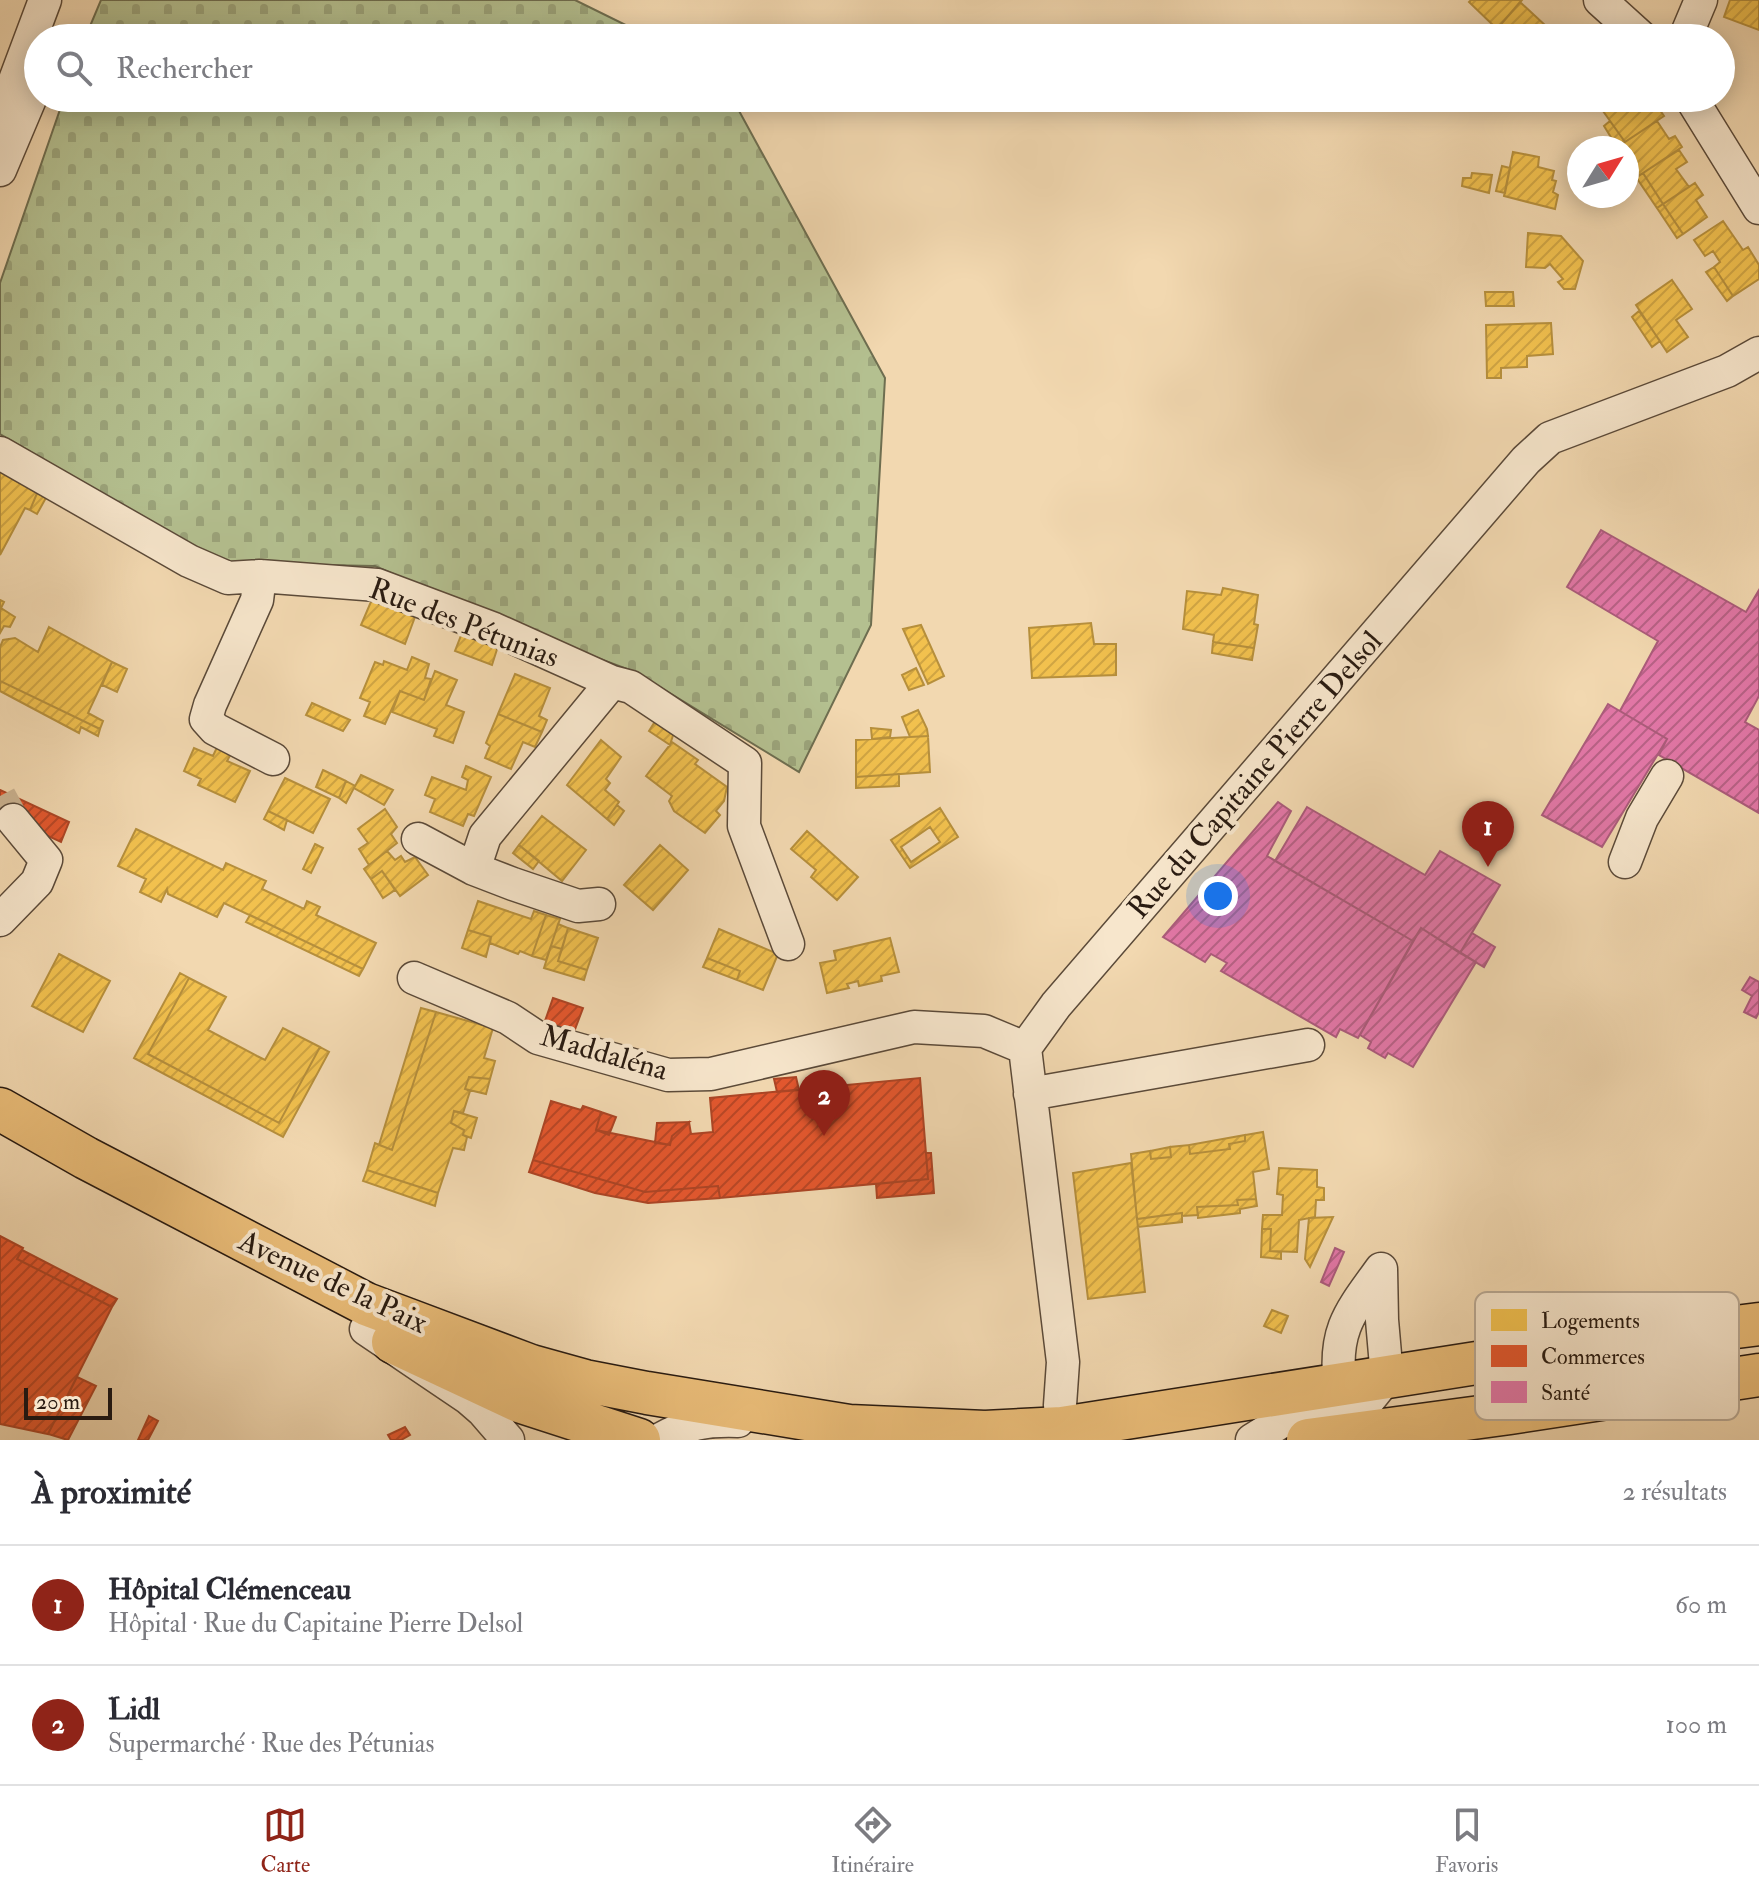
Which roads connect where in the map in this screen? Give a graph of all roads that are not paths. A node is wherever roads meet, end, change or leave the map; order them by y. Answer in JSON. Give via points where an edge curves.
{"nodes":[{"id":1,"x":45,"y":0,"type":"edge"},
{"id":2,"x":66,"y":0,"type":"edge"},
{"id":3,"x":1600,"y":0,"type":"edge"},
{"id":4,"x":1701,"y":0,"type":"edge"},
{"id":5,"x":37,"y":24,"type":"edge"},
{"id":6,"x":58,"y":24,"type":"edge"},
{"id":7,"x":1627,"y":24,"type":"edge"},
{"id":8,"x":1691,"y":24,"type":"edge"},
{"id":9,"x":24,"y":63,"type":"edge"},
{"id":10,"x":24,"y":96,"type":"edge"},
{"id":11,"x":1700,"y":112,"type":"edge"},
{"id":12,"x":7,"y":114,"type":"edge"},
{"id":13,"x":0,"y":170,"type":"edge"},
{"id":14,"x":1759,"y":208,"type":"edge"},
{"id":15,"x":1759,"y":353,"type":"edge"},
{"id":16,"x":0,"y":453,"type":"edge"},
{"id":17,"x":260,"y":576,"type":"junction"},
{"id":18,"x":612,"y":682,"type":"junction"},
{"id":19,"x":273,"y":759,"type":"dead end"},
{"id":20,"x":1667,"y":776,"type":"dead end"},
{"id":21,"x":13,"y":820,"type":"tunnel mouth"},
{"id":22,"x":418,"y":839,"type":"dead end"},
{"id":23,"x":1625,"y":862,"type":"dead end"},
{"id":24,"x":474,"y":869,"type":"junction"},
{"id":25,"x":599,"y":904,"type":"dead end"},
{"id":26,"x":0,"y":920,"type":"edge"},
{"id":27,"x":788,"y":944,"type":"dead end"},
{"id":28,"x":414,"y":978,"type":"dead end"},
{"id":29,"x":1308,"y":1045,"type":"dead end"},
{"id":30,"x":1025,"y":1048,"type":"junction"},
{"id":31,"x":1030,"y":1094,"type":"junction"},
{"id":32,"x":0,"y":1109,"type":"edge"},
{"id":33,"x":0,"y":1143,"type":"edge"},
{"id":34,"x":1759,"y":1324,"type":"edge"},
{"id":35,"x":1739,"y":1327,"type":"edge"},
{"id":36,"x":366,"y":1329,"type":"junction"},
{"id":37,"x":1475,"y":1368,"type":"edge"},
{"id":38,"x":1759,"y":1375,"type":"edge"},
{"id":39,"x":1739,"y":1378,"type":"edge"},
{"id":40,"x":1365,"y":1389,"type":"junction"},
{"id":41,"x":1475,"y":1417,"type":"edge"},
{"id":42,"x":1411,"y":1425,"type":"junction"},
{"id":43,"x":849,"y":1426,"type":"junction"},
{"id":44,"x":1079,"y":1433,"type":"edge"},
{"id":45,"x":508,"y":1440,"type":"edge"},
{"id":46,"x":639,"y":1440,"type":"edge"},
{"id":47,"x":659,"y":1440,"type":"edge"},
{"id":48,"x":1252,"y":1440,"type":"edge"},
{"id":49,"x":1308,"y":1440,"type":"edge"}],
"edges":[{"from":1,"to":5,"type":"street"},
{"from":2,"to":6,"type":"street"},
{"from":3,"to":7,"type":"street"},
{"from":4,"to":8,"type":"street"},
{"from":9,"to":12,"type":"street"},
{"from":10,"to":12,"type":"street"},
{"from":11,"to":14,"type":"street"},
{"from":12,"to":13,"type":"street"},
{"from":15,"to":30,"type":"street","name":"Rue du Capitaine Pierre Delsol","via":[[1727,371],[1550,438],[1534,453],[1056,1005]]},
{"from":16,"to":17,"type":"street","name":"Rue des Pétunias","via":[[189,561],[228,578]]},
{"from":17,"to":18,"type":"street","name":"Rue des Pétunias","via":[[377,585]]},
{"from":17,"to":19,"type":"street","via":[[257,600],[206,719]]},
{"from":18,"to":24,"type":"street","via":[[485,836]]},
{"from":18,"to":27,"type":"street","name":"Rue des Pétunias","via":[[631,687],[745,763],[744,826]]},
{"from":20,"to":23,"type":"street","via":[[1642,818]]},
{"from":21,"to":26,"type":"street","via":[[46,860],[37,882]]},
{"from":22,"to":24,"type":"street"},
{"from":24,"to":25,"type":"street","via":[[578,906]]},
{"from":28,"to":30,"type":"street","name":"Maddaléna","via":[[508,1018],[538,1038],[668,1075],[711,1074],[914,1027],[984,1031]]},
{"from":29,"to":31,"type":"street"},
{"from":30,"to":31,"type":"street"},
{"from":31,"to":44,"type":"street","via":[[1063,1362],[1086,1403]]},
{"from":32,"to":43,"type":"main road","name":"Avenue de la Paix","via":[[366,1304],[531,1366],[688,1401]]},
{"from":33,"to":36,"type":"main road","name":"Avenue de la Paix"},
{"from":34,"to":35,"type":"main road","name":"Avenue de la Paix"},
{"from":36,"to":45,"type":"street","via":[[468,1398]]},
{"from":36,"to":46,"type":"main road","name":"Avenue de la Paix","via":[[519,1401]]},
{"from":37,"to":40,"type":"main road","name":"Avenue de la Paix"},
{"from":38,"to":39,"type":"main road"},
{"from":40,"to":42,"type":"street"},
{"from":40,"to":44,"type":"main road","name":"Avenue de la Paix"},
{"from":40,"to":48,"type":"street","via":[[1345,1412],[1281,1422]]},
{"from":41,"to":42,"type":"main road"},
{"from":42,"to":49,"type":"main road"},
{"from":43,"to":44,"type":"main road","name":"Avenue de la Paix"},
{"from":43,"to":47,"type":"street","via":[[701,1421]]}]}
